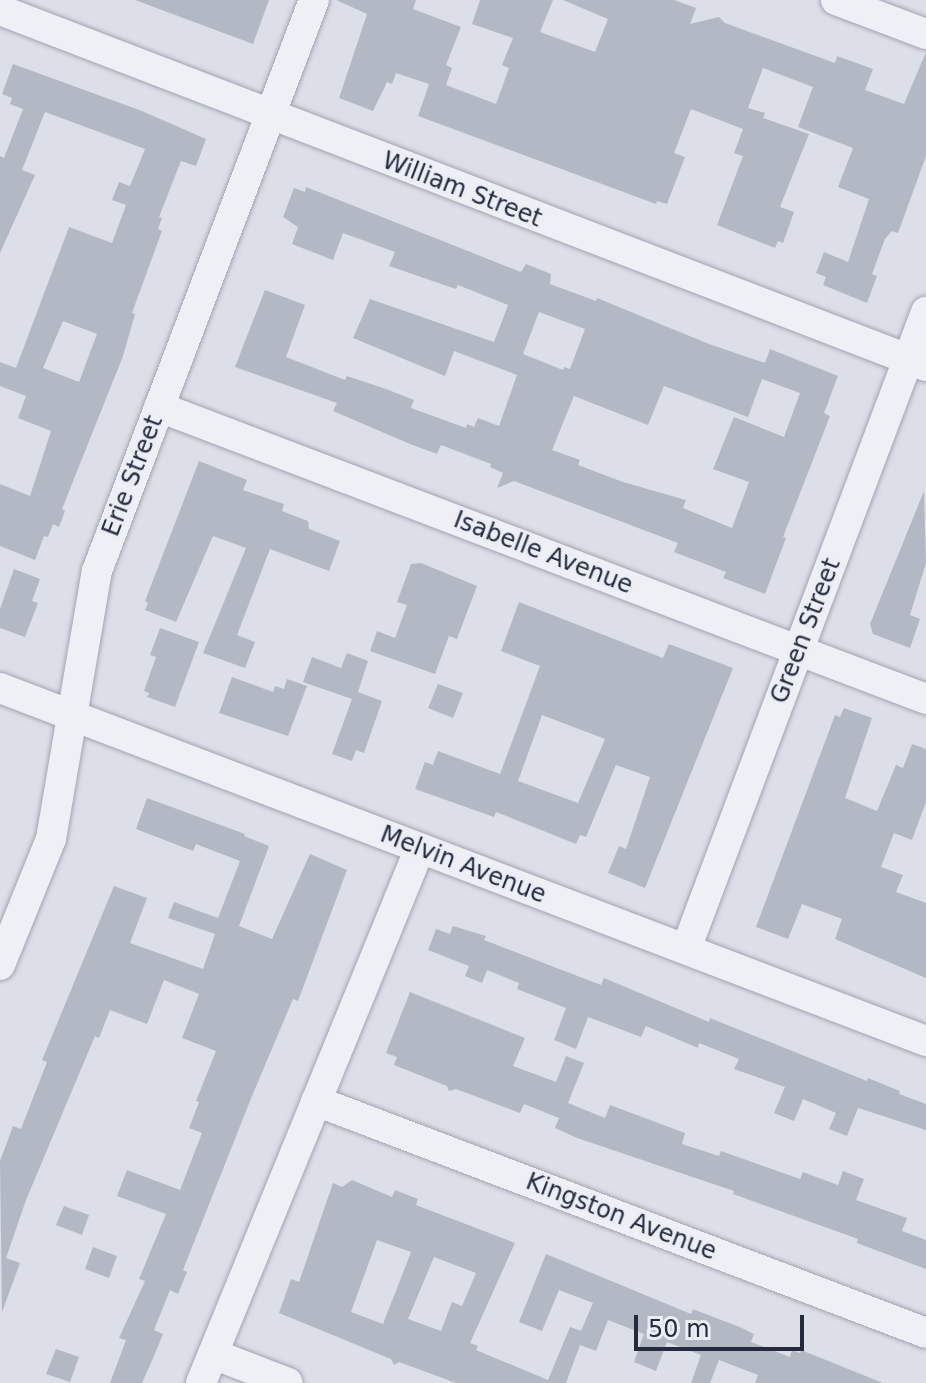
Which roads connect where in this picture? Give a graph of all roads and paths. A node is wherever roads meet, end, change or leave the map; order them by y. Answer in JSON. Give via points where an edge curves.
{"nodes":[{"id":1,"x":314,"y":0,"type":"edge"},
{"id":2,"x":836,"y":0,"type":"edge"},
{"id":3,"x":0,"y":10,"type":"edge"},
{"id":4,"x":926,"y":34,"type":"edge"},
{"id":5,"x":269,"y":117,"type":"junction"},
{"id":6,"x":926,"y":312,"type":"edge"},
{"id":7,"x":917,"y":363,"type":"edge"},
{"id":8,"x":159,"y":407,"type":"junction"},
{"id":9,"x":799,"y":650,"type":"junction"},
{"id":10,"x":0,"y":688,"type":"edge"},
{"id":11,"x":926,"y":699,"type":"edge"},
{"id":12,"x":73,"y":718,"type":"junction"},
{"id":13,"x":420,"y":848,"type":"junction"},
{"id":14,"x":686,"y":949,"type":"junction"},
{"id":15,"x":0,"y":965,"type":"edge"},
{"id":16,"x":926,"y":1041,"type":"edge"},
{"id":17,"x":316,"y":1101,"type":"junction"},
{"id":18,"x":926,"y":1333,"type":"edge"},
{"id":19,"x":213,"y":1354,"type":"junction"},
{"id":20,"x":201,"y":1383,"type":"edge"},
{"id":21,"x":288,"y":1383,"type":"edge"}],
"edges":[{"from":1,"to":5,"type":"street","name":"Erie Street"},
{"from":2,"to":4,"type":"street"},
{"from":3,"to":5,"type":"street","name":"William Street"},
{"from":5,"to":7,"type":"street","name":"William Street"},
{"from":5,"to":8,"type":"street","name":"Erie Street"},
{"from":6,"to":7,"type":"street","name":"Green Street"},
{"from":7,"to":9,"type":"street","name":"Green Street"},
{"from":8,"to":9,"type":"street","name":"Isabelle Avenue"},
{"from":8,"to":12,"type":"street","name":"Erie Street","via":[[97,571]]},
{"from":9,"to":11,"type":"street","name":"Isabelle Avenue"},
{"from":9,"to":14,"type":"street","name":"Green Street"},
{"from":10,"to":12,"type":"street","name":"Melvin Avenue"},
{"from":12,"to":13,"type":"street","name":"Melvin Avenue"},
{"from":12,"to":15,"type":"street","name":"Erie Street","via":[[51,839]]},
{"from":13,"to":14,"type":"street","name":"Melvin Avenue"},
{"from":13,"to":17,"type":"street"},
{"from":14,"to":16,"type":"street","name":"Melvin Avenue"},
{"from":17,"to":18,"type":"street","name":"Kingston Avenue"},
{"from":17,"to":19,"type":"street"},
{"from":19,"to":20,"type":"street"},
{"from":19,"to":21,"type":"street"}]}
